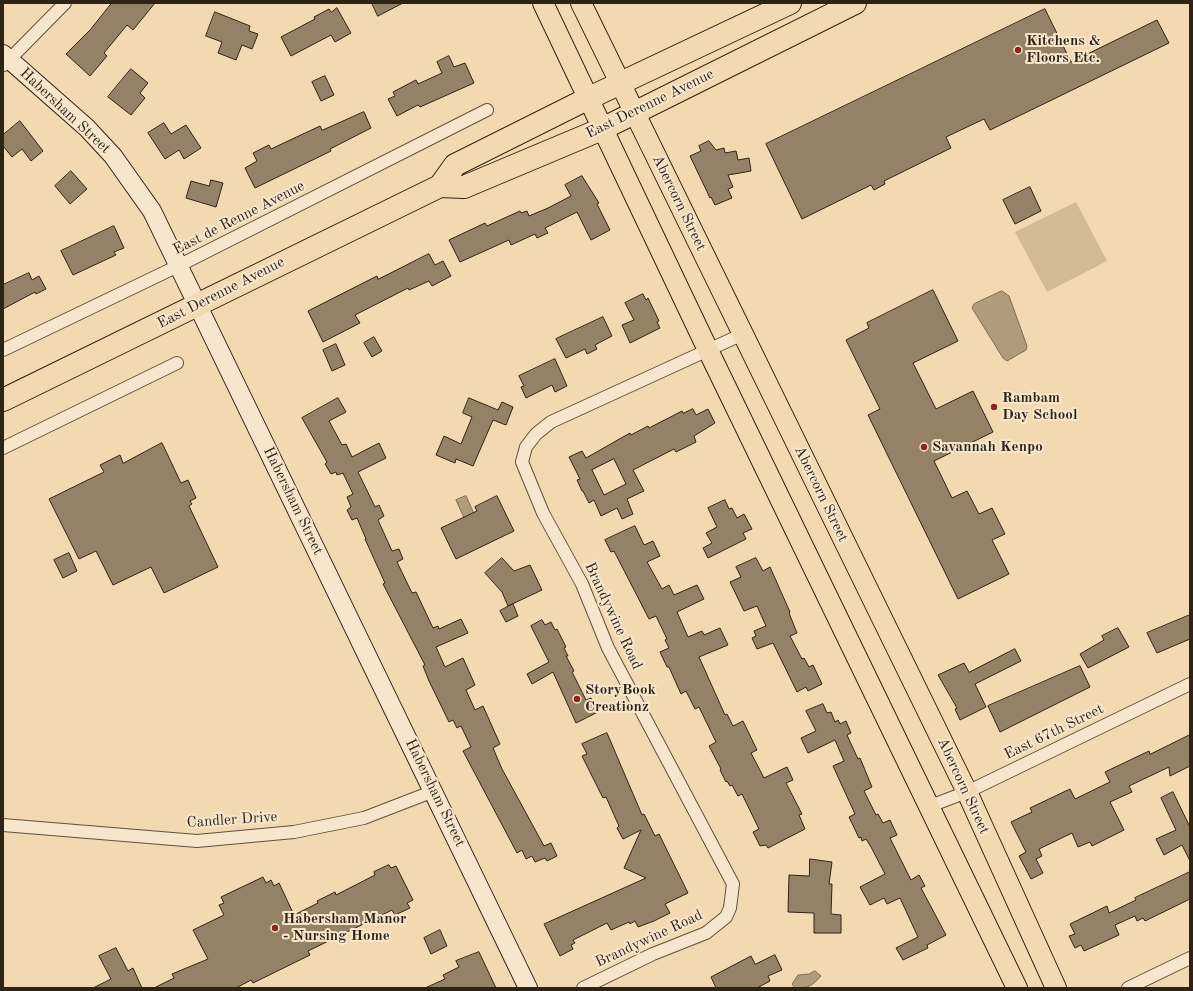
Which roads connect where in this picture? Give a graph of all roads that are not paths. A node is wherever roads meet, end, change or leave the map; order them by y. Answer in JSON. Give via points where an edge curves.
{"nodes":[{"id":1,"x":65,"y":3,"type":"edge"},
{"id":2,"x":543,"y":3,"type":"edge"},
{"id":3,"x":581,"y":3,"type":"edge"},
{"id":4,"x":790,"y":3,"type":"edge"},
{"id":5,"x":855,"y":3,"type":"edge"},
{"id":6,"x":6,"y":60,"type":"edge"},
{"id":7,"x":619,"y":84,"type":"junction"},
{"id":8,"x":589,"y":98,"type":"junction"},
{"id":9,"x":487,"y":110,"type":"dead end"},
{"id":10,"x":634,"y":113,"type":"junction"},
{"id":11,"x":602,"y":129,"type":"junction"},
{"id":12,"x":440,"y":186,"type":"junction"},
{"id":13,"x":178,"y":266,"type":"junction"},
{"id":14,"x":198,"y":306,"type":"junction"},
{"id":15,"x":743,"y":334,"type":"junction"},
{"id":16,"x":3,"y":350,"type":"edge"},
{"id":17,"x":708,"y":350,"type":"junction"},
{"id":18,"x":177,"y":363,"type":"dead end"},
{"id":19,"x":3,"y":400,"type":"edge"},
{"id":20,"x":3,"y":448,"type":"edge"},
{"id":21,"x":1190,"y":684,"type":"edge"},
{"id":22,"x":434,"y":791,"type":"junction"},
{"id":23,"x":967,"y":792,"type":"junction"},
{"id":24,"x":930,"y":806,"type":"junction"},
{"id":25,"x":3,"y":825,"type":"edge"},
{"id":26,"x":1190,"y":958,"type":"edge"},
{"id":27,"x":528,"y":988,"type":"edge"},
{"id":28,"x":583,"y":988,"type":"edge"},
{"id":29,"x":1017,"y":988,"type":"edge"},
{"id":30,"x":1056,"y":988,"type":"edge"},
{"id":31,"x":1128,"y":988,"type":"edge"}],
"edges":[{"from":1,"to":6,"type":"street"},
{"from":2,"to":8,"type":"main road"},
{"from":3,"to":7,"type":"main road","name":"Abercorn Street"},
{"from":4,"to":7,"type":"highway","name":"East Derenne Avenue"},
{"from":5,"to":10,"type":"highway","name":"East Derenne Avenue"},
{"from":6,"to":13,"type":"street","name":"Habersham Street","via":[[87,128],[113,156],[152,211]]},
{"from":7,"to":8,"type":"highway","name":"East Derenne Avenue"},
{"from":7,"to":10,"type":"main road","name":"Abercorn Street"},
{"from":8,"to":11,"type":"main road"},
{"from":8,"to":12,"type":"highway","name":"East Derenne Avenue","via":[[455,165]]},
{"from":9,"to":13,"type":"street","name":"East de Renne Avenue"},
{"from":10,"to":11,"type":"highway","name":"East Derenne Avenue"},
{"from":10,"to":15,"type":"main road","name":"Abercorn Street"},
{"from":11,"to":12,"type":"highway","name":"East Derenne Avenue","via":[[464,187]]},
{"from":11,"to":17,"type":"main road"},
{"from":12,"to":14,"type":"highway","name":"East Derenne Avenue"},
{"from":13,"to":14,"type":"street","name":"Habersham Street"},
{"from":13,"to":16,"type":"street","name":"East de Renne Avenue"},
{"from":14,"to":19,"type":"highway","name":"East Derenne Avenue"},
{"from":14,"to":22,"type":"street","name":"Habersham Street"},
{"from":15,"to":17,"type":"street","name":"Brandywine Road"},
{"from":15,"to":23,"type":"main road","name":"Abercorn Street"},
{"from":17,"to":24,"type":"main road"},
{"from":17,"to":28,"type":"street","name":"Brandywine Road","via":[[551,422],[536,434],[526,447],[522,462],[543,513],[582,584],[608,648],[733,884],[730,908],[726,917],[706,933]]},
{"from":18,"to":20,"type":"street"},
{"from":21,"to":23,"type":"street","name":"East 67th Street"},
{"from":22,"to":25,"type":"street","name":"Candler Drive","via":[[364,818],[294,832],[197,841]]},
{"from":22,"to":27,"type":"street","name":"Habersham Street"},
{"from":23,"to":24,"type":"street","name":"East 67th Street"},
{"from":23,"to":30,"type":"main road","name":"Abercorn Street"},
{"from":24,"to":29,"type":"main road"},
{"from":26,"to":31,"type":"street"}]}
